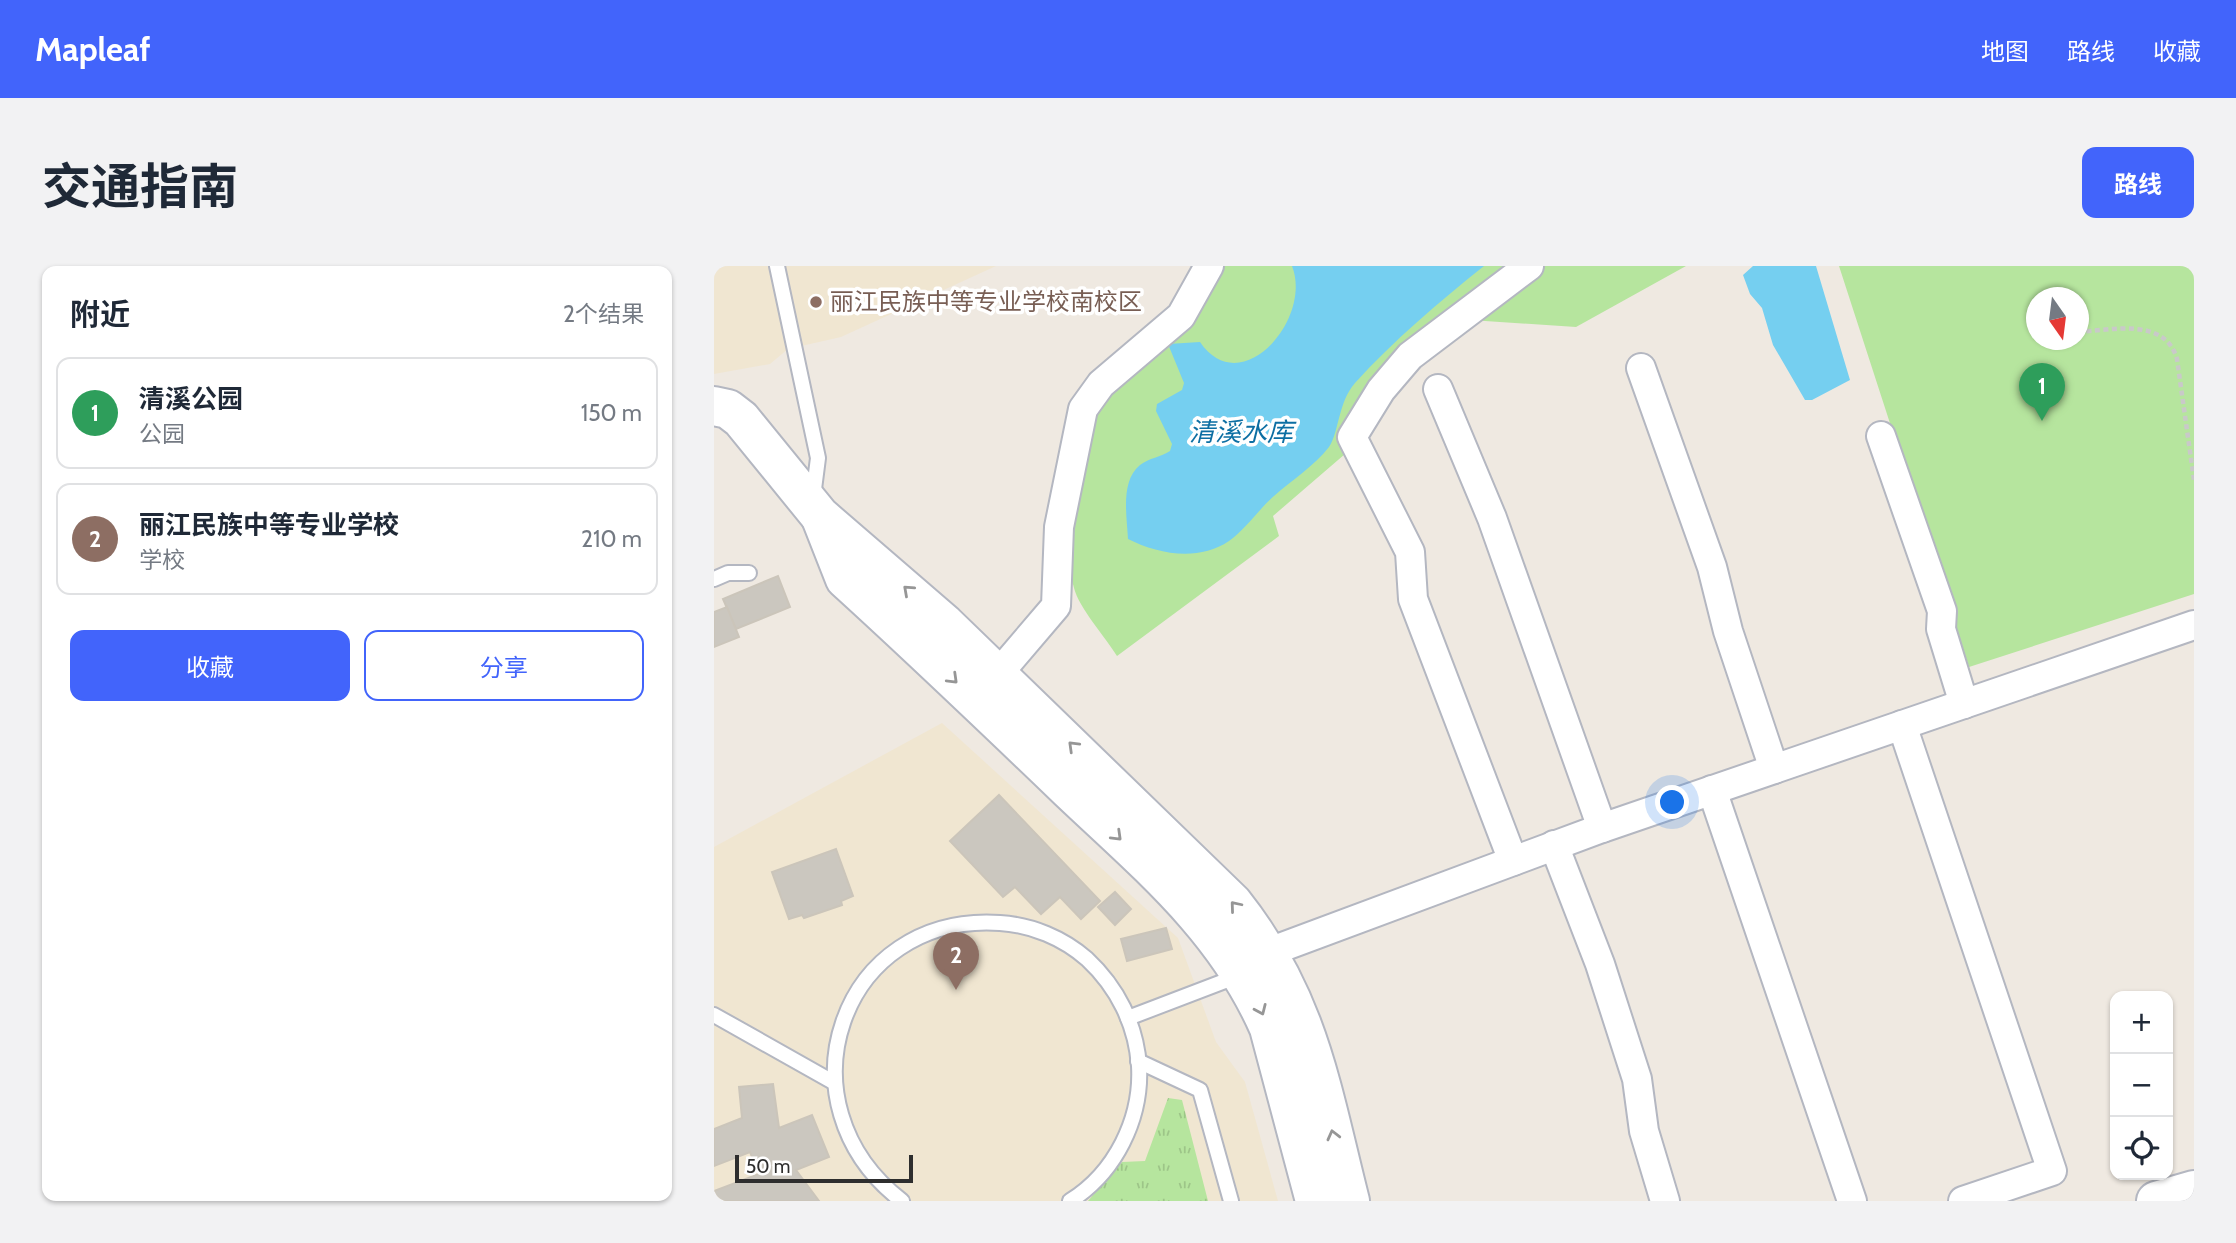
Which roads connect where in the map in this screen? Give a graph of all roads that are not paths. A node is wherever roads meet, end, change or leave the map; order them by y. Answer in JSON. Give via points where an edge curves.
{"nodes":[{"id":1,"x":777,"y":266,"type":"edge"},
{"id":2,"x":1209,"y":266,"type":"edge"},
{"id":3,"x":1529,"y":266,"type":"edge"},
{"id":4,"x":1641,"y":368,"type":"dead end"},
{"id":5,"x":1438,"y":388,"type":"dead end"},
{"id":6,"x":714,"y":406,"type":"edge"},
{"id":7,"x":1881,"y":436,"type":"dead end"},
{"id":8,"x":816,"y":510,"type":"junction"},
{"id":9,"x":749,"y":573,"type":"dead end"},
{"id":10,"x":714,"y":579,"type":"edge"},
{"id":11,"x":2194,"y":625,"type":"edge"},
{"id":12,"x":998,"y":674,"type":"junction"},
{"id":13,"x":1964,"y":704,"type":"junction"},
{"id":14,"x":1902,"y":725,"type":"junction"},
{"id":15,"x":1774,"y":769,"type":"junction"},
{"id":16,"x":1712,"y":790,"type":"junction"},
{"id":17,"x":1602,"y":828,"type":"junction"},
{"id":18,"x":1554,"y":845,"type":"junction"},
{"id":19,"x":1513,"y":861,"type":"junction"},
{"id":20,"x":1256,"y":963,"type":"junction"},
{"id":21,"x":714,"y":1015,"type":"edge"},
{"id":22,"x":1128,"y":1018,"type":"junction"},
{"id":23,"x":1138,"y":1061,"type":"junction"},
{"id":24,"x":834,"y":1082,"type":"junction"},
{"id":25,"x":2194,"y":1190,"type":"edge"},
{"id":26,"x":902,"y":1201,"type":"edge"},
{"id":27,"x":1070,"y":1201,"type":"edge"},
{"id":28,"x":1231,"y":1201,"type":"edge"},
{"id":29,"x":1315,"y":1201,"type":"edge"},
{"id":30,"x":1350,"y":1201,"type":"edge"},
{"id":31,"x":1665,"y":1201,"type":"edge"},
{"id":32,"x":1852,"y":1201,"type":"edge"},
{"id":33,"x":1963,"y":1201,"type":"edge"},
{"id":34,"x":2156,"y":1201,"type":"edge"}],
"edges":[{"from":1,"to":8,"type":"lane","via":[[818,458]]},
{"from":2,"to":12,"type":"street","via":[[1181,316],[1101,384],[1083,409],[1059,527],[1056,606]]},
{"from":3,"to":19,"type":"street","via":[[1410,356],[1381,390],[1352,437],[1410,552],[1413,599]]},
{"from":4,"to":15,"type":"street","via":[[1712,567],[1728,632]]},
{"from":5,"to":17,"type":"street","via":[[1492,518]]},
{"from":6,"to":8,"type":"street","via":[[741,419]]},
{"from":7,"to":13,"type":"street","via":[[1942,611],[1941,629]]},
{"from":12,"to":8,"type":"street","one_way":true},
{"from":8,"to":20,"type":"street","one_way":true,"via":[[845,579],[1207,926]]},
{"from":9,"to":10,"type":"lane","via":[[728,573]]},
{"from":11,"to":13,"type":"street"},
{"from":20,"to":12,"type":"street","one_way":true,"via":[[1233,904]]},
{"from":13,"to":14,"type":"street"},
{"from":14,"to":15,"type":"street"},
{"from":14,"to":33,"type":"street","via":[[2052,1171]]},
{"from":15,"to":16,"type":"street"},
{"from":16,"to":17,"type":"street"},
{"from":16,"to":32,"type":"street"},
{"from":17,"to":18,"type":"street"},
{"from":18,"to":19,"type":"street"},
{"from":18,"to":31,"type":"street","via":[[1600,964],[1637,1079],[1644,1131]]},
{"from":19,"to":20,"type":"street"},
{"from":20,"to":22,"type":"lane"},
{"from":20,"to":29,"type":"street","one_way":true,"via":[[1261,1009],[1278,1056]]},
{"from":30,"to":20,"type":"street","one_way":true,"via":[[1311,1047],[1287,985]]},
{"from":21,"to":24,"type":"lane"},
{"from":22,"to":23,"type":"lane"},
{"from":22,"to":24,"type":"lane","via":[[1097,969],[1058,939],[1011,924],[962,924],[915,939],[868,979],[839,1033]]},
{"from":23,"to":27,"type":"lane","via":[[1137,1099],[1123,1143],[1096,1181]]},
{"from":23,"to":28,"type":"lane","via":[[1200,1090]]},
{"from":24,"to":26,"type":"lane","via":[[837,1106],[855,1152],[884,1188]]},
{"from":25,"to":34,"type":"street"}]}
